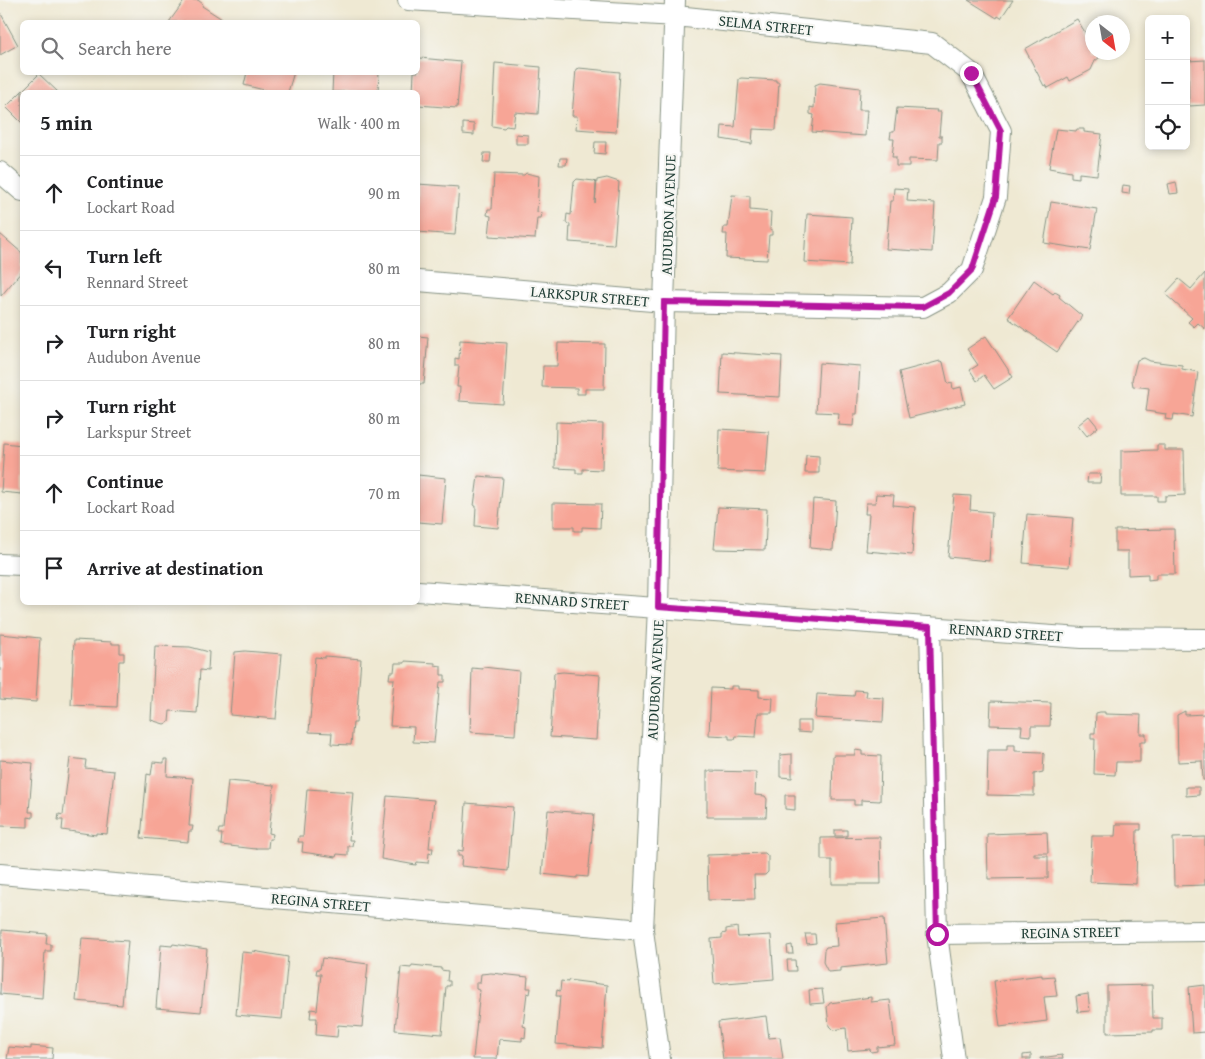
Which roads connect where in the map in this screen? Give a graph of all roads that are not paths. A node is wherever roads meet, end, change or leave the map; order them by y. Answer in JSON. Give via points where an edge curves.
{"nodes":[{"id":1,"x":408,"y":0,"type":"edge"},
{"id":2,"x":676,"y":8,"type":"edge"},
{"id":3,"x":0,"y":172,"type":"edge"},
{"id":4,"x":20,"y":189,"type":"edge"},
{"id":5,"x":420,"y":281,"type":"edge"},
{"id":6,"x":941,"y":297,"type":"joint"},
{"id":7,"x":664,"y":302,"type":"junction"},
{"id":8,"x":0,"y":564,"type":"edge"},
{"id":9,"x":20,"y":565,"type":"edge"},
{"id":10,"x":420,"y":591,"type":"edge"},
{"id":11,"x":658,"y":607,"type":"junction"},
{"id":12,"x":930,"y":627,"type":"junction"},
{"id":13,"x":1205,"y":639,"type":"edge"},
{"id":14,"x":0,"y":874,"type":"edge"},
{"id":15,"x":643,"y":930,"type":"junction"},
{"id":16,"x":1205,"y":931,"type":"edge"},
{"id":17,"x":937,"y":934,"type":"junction"},
{"id":18,"x":660,"y":1059,"type":"edge"},
{"id":19,"x":954,"y":1059,"type":"edge"}],
"edges":[{"from":1,"to":2,"type":"street","name":"SELMA STREET"},
{"from":2,"to":6,"type":"street","name":"SELMA STREET","via":[[932,43],[971,73],[1001,131],[996,197],[972,270]]},
{"from":2,"to":7,"type":"street","name":"AUDUBON AVENUE"},
{"from":3,"to":4,"type":"street"},
{"from":5,"to":7,"type":"street","name":"LARKSPUR STREET"},
{"from":6,"to":7,"type":"street","name":"LARKSPUR STREET","via":[[923,307]]},
{"from":7,"to":11,"type":"street","name":"AUDUBON AVENUE"},
{"from":8,"to":9,"type":"street"},
{"from":10,"to":11,"type":"street","name":"RENNARD STREET"},
{"from":11,"to":12,"type":"street","name":"RENNARD STREET"},
{"from":11,"to":15,"type":"street","name":"AUDUBON AVENUE"},
{"from":12,"to":13,"type":"street","name":"RENNARD STREET","via":[[1082,638]]},
{"from":12,"to":17,"type":"street"},
{"from":14,"to":15,"type":"street","name":"REGINA STREET"},
{"from":15,"to":18,"type":"street","name":"AUDUBON AVENUE"},
{"from":16,"to":17,"type":"street","name":"REGINA STREET"},
{"from":17,"to":19,"type":"street"}]}
